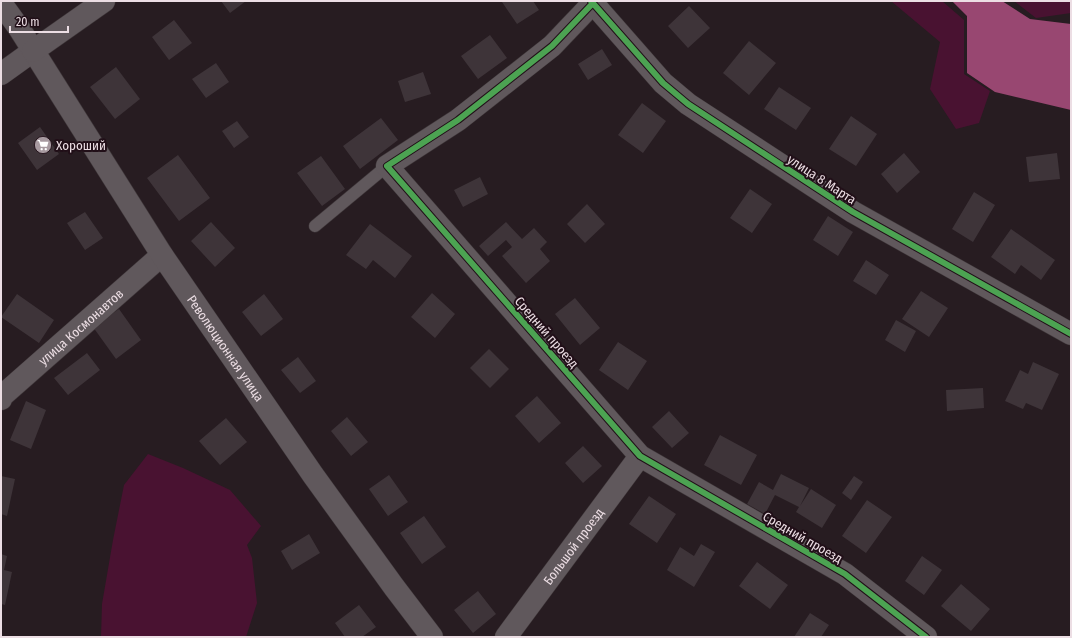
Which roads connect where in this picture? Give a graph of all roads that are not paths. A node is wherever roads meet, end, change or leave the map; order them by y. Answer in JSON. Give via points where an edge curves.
{"nodes":[{"id":1,"x":104,"y":1,"type":"edge"},
{"id":2,"x":592,"y":2,"type":"edge"},
{"id":3,"x":1,"y":3,"type":"edge"},
{"id":4,"x":33,"y":51,"type":"junction"},
{"id":5,"x":1,"y":74,"type":"edge"},
{"id":6,"x":387,"y":166,"type":"junction"},
{"id":7,"x":315,"y":226,"type":"dead end"},
{"id":8,"x":162,"y":255,"type":"junction"},
{"id":9,"x":1071,"y":334,"type":"edge"},
{"id":10,"x":1,"y":399,"type":"edge"},
{"id":11,"x":640,"y":456,"type":"junction"},
{"id":12,"x":432,"y":637,"type":"edge"},
{"id":13,"x":506,"y":637,"type":"edge"},
{"id":14,"x":926,"y":637,"type":"edge"}],
"edges":[{"from":1,"to":4,"type":"street"},
{"from":2,"to":6,"type":"street","via":[[552,46],[458,120]]},
{"from":2,"to":9,"type":"street","name":"улица 8 Марта","via":[[664,84],[688,104],[852,212]]},
{"from":3,"to":4,"type":"street","name":"Революционная улица"},
{"from":4,"to":5,"type":"street"},
{"from":4,"to":8,"type":"street","name":"Революционная улица"},
{"from":6,"to":7,"type":"lane"},
{"from":6,"to":11,"type":"street","name":"Средний проезд"},
{"from":8,"to":10,"type":"street","name":"улица Космонавтов"},
{"from":8,"to":12,"type":"street","name":"Революционная улица","via":[[313,474]]},
{"from":11,"to":13,"type":"street","name":"Большой проезд"},
{"from":11,"to":14,"type":"street","name":"Средний проезд","via":[[845,574]]}]}
